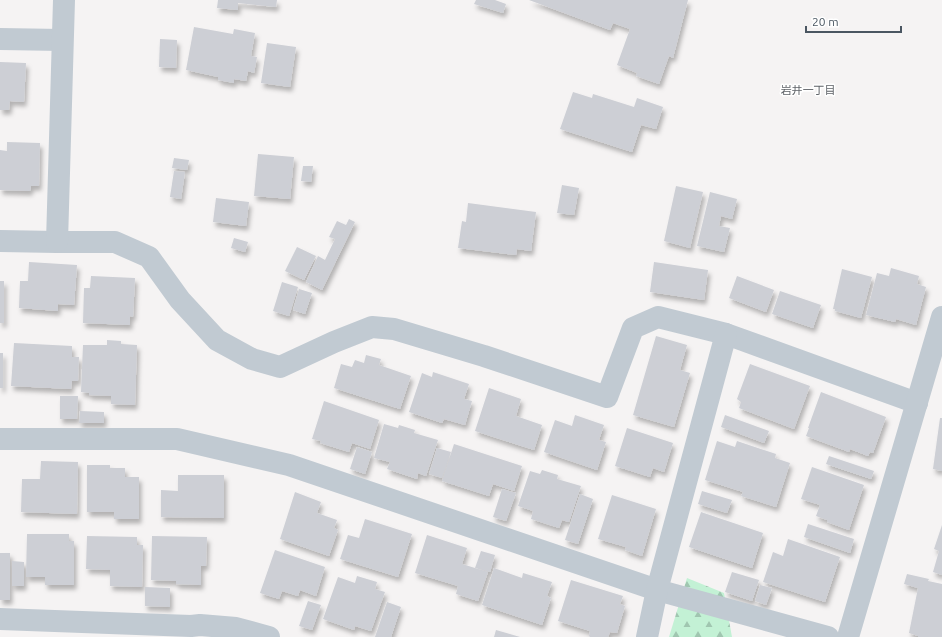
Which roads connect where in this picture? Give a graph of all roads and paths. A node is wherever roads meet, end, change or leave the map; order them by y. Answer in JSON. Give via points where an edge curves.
{"nodes":[{"id":1,"x":64,"y":0,"type":"edge"},
{"id":2,"x":0,"y":39,"type":"edge"},
{"id":3,"x":62,"y":40,"type":"junction"},
{"id":4,"x":0,"y":241,"type":"edge"},
{"id":5,"x":57,"y":242,"type":"junction"},
{"id":6,"x":942,"y":317,"type":"edge"},
{"id":7,"x":726,"y":334,"type":"junction"},
{"id":8,"x":917,"y":403,"type":"junction"},
{"id":9,"x":0,"y":439,"type":"edge"},
{"id":10,"x":657,"y":590,"type":"junction"},
{"id":11,"x":0,"y":619,"type":"edge"},
{"id":12,"x":189,"y":631,"type":"edge"},
{"id":13,"x":269,"y":637,"type":"edge"},
{"id":14,"x":647,"y":637,"type":"edge"},
{"id":15,"x":828,"y":637,"type":"edge"},
{"id":16,"x":848,"y":637,"type":"edge"}],
"edges":[{"from":1,"to":3,"type":"street"},
{"from":2,"to":3,"type":"street"},
{"from":3,"to":5,"type":"street"},
{"from":4,"to":5,"type":"street"},
{"from":5,"to":7,"type":"street","via":[[115,242],[149,257],[180,300],[216,340],[252,359],[280,367],[372,327],[394,329],[607,397],[633,328],[658,317]]},
{"from":6,"to":8,"type":"street"},
{"from":7,"to":8,"type":"street"},
{"from":7,"to":10,"type":"street"},
{"from":8,"to":16,"type":"street"},
{"from":9,"to":10,"type":"street","via":[[177,439],[289,465]]},
{"from":10,"to":14,"type":"street"},
{"from":10,"to":15,"type":"street"},
{"from":11,"to":12,"type":"street"},
{"from":12,"to":13,"type":"street","via":[[200,625],[236,628]]}]}
